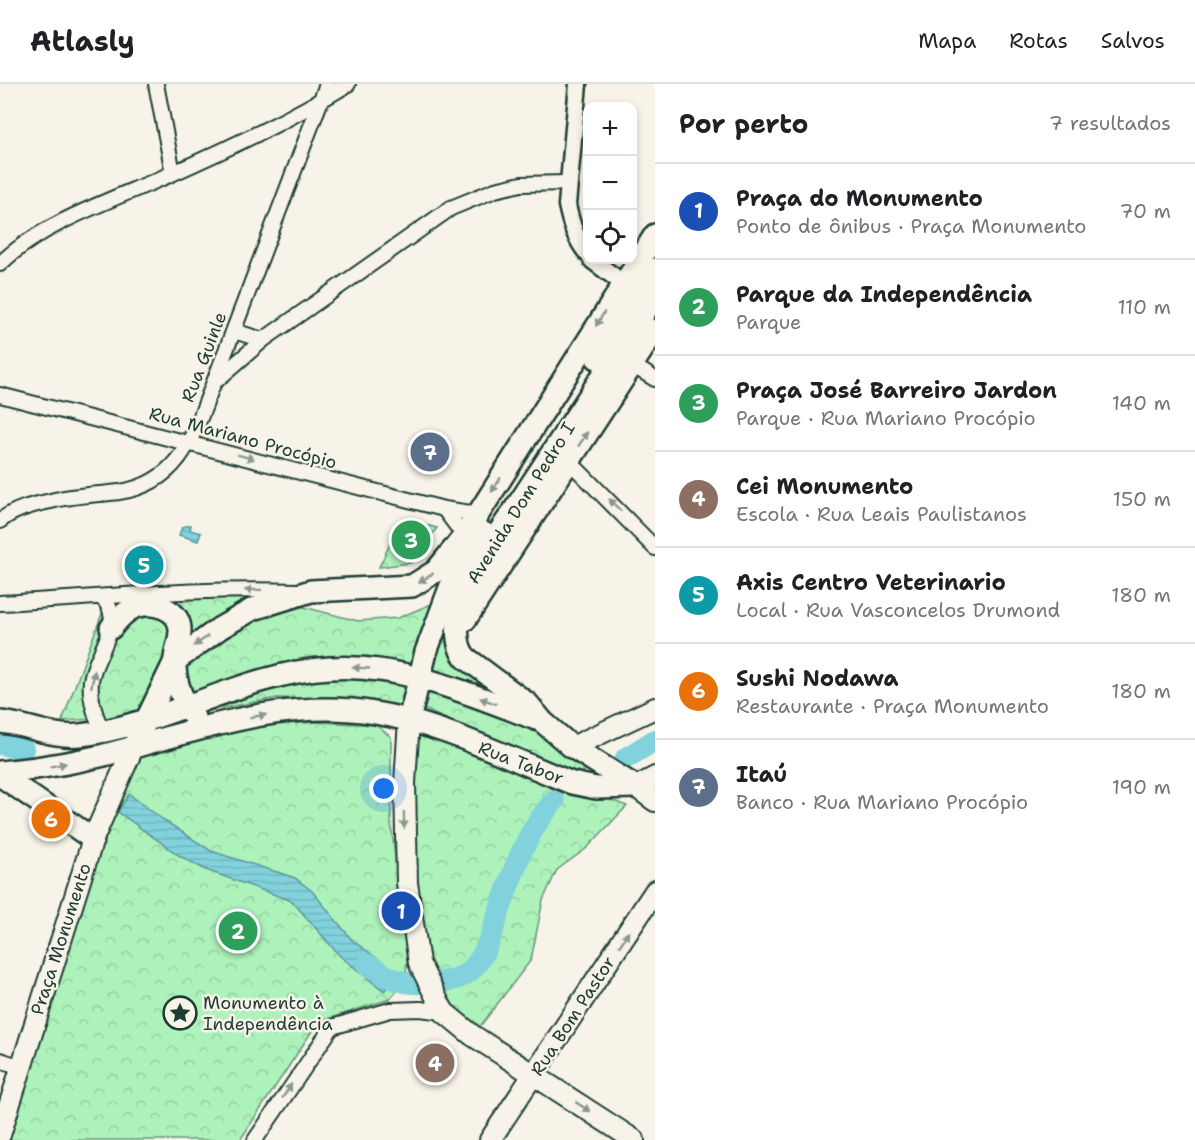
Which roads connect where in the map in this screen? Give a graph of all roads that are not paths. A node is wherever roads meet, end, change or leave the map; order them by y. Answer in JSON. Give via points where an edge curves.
{"nodes":[{"id":1,"x":156,"y":84,"type":"edge"},
{"id":2,"x":327,"y":84,"type":"edge"},
{"id":3,"x":348,"y":84,"type":"edge"},
{"id":4,"x":578,"y":84,"type":"edge"},
{"id":5,"x":321,"y":101,"type":"junction"},
{"id":6,"x":290,"y":116,"type":"junction"},
{"id":7,"x":308,"y":135,"type":"junction"},
{"id":8,"x":172,"y":173,"type":"junction"},
{"id":9,"x":567,"y":183,"type":"junction"},
{"id":10,"x":655,"y":235,"type":"edge"},
{"id":11,"x":583,"y":248,"type":"edge"},
{"id":12,"x":0,"y":264,"type":"edge"},
{"id":13,"x":597,"y":264,"type":"edge"},
{"id":14,"x":655,"y":269,"type":"edge"},
{"id":15,"x":624,"y":284,"type":"junction"},
{"id":16,"x":655,"y":296,"type":"edge"},
{"id":17,"x":234,"y":330,"type":"junction"},
{"id":18,"x":655,"y":330,"type":"edge"},
{"id":19,"x":264,"y":340,"type":"junction"},
{"id":20,"x":632,"y":365,"type":"junction"},
{"id":21,"x":655,"y":379,"type":"edge"},
{"id":22,"x":214,"y":382,"type":"junction"},
{"id":23,"x":0,"y":395,"type":"edge"},
{"id":24,"x":189,"y":442,"type":"junction"},
{"id":25,"x":569,"y":461,"type":"junction"},
{"id":26,"x":444,"y":509,"type":"junction"},
{"id":27,"x":493,"y":517,"type":"junction"},
{"id":28,"x":0,"y":521,"type":"edge"},
{"id":29,"x":530,"y":521,"type":"junction"},
{"id":30,"x":469,"y":542,"type":"junction"},
{"id":31,"x":655,"y":548,"type":"edge"},
{"id":32,"x":311,"y":591,"type":"junction"},
{"id":33,"x":102,"y":598,"type":"junction"},
{"id":34,"x":0,"y":603,"type":"edge"},
{"id":35,"x":111,"y":628,"type":"junction"},
{"id":36,"x":459,"y":628,"type":"junction"},
{"id":37,"x":175,"y":661,"type":"junction"},
{"id":38,"x":418,"y":679,"type":"junction"},
{"id":39,"x":185,"y":706,"type":"junction"},
{"id":40,"x":655,"y":708,"type":"edge"},
{"id":41,"x":144,"y":720,"type":"junction"},
{"id":42,"x":409,"y":720,"type":"junction"},
{"id":43,"x":0,"y":722,"type":"edge"},
{"id":44,"x":543,"y":722,"type":"junction"},
{"id":45,"x":201,"y":727,"type":"junction"},
{"id":46,"x":102,"y":731,"type":"junction"},
{"id":47,"x":572,"y":747,"type":"junction"},
{"id":48,"x":133,"y":748,"type":"junction"},
{"id":49,"x":0,"y":774,"type":"edge"},
{"id":50,"x":655,"y":777,"type":"edge"},
{"id":51,"x":636,"y":787,"type":"junction"},
{"id":52,"x":655,"y":801,"type":"edge"},
{"id":53,"x":93,"y":839,"type":"junction"},
{"id":54,"x":655,"y":891,"type":"edge"},
{"id":55,"x":441,"y":1007,"type":"junction"},
{"id":56,"x":0,"y":1060,"type":"edge"},
{"id":57,"x":21,"y":1067,"type":"junction"},
{"id":58,"x":534,"y":1075,"type":"junction"},
{"id":59,"x":0,"y":1135,"type":"edge"},
{"id":60,"x":255,"y":1140,"type":"edge"},
{"id":61,"x":490,"y":1140,"type":"edge"},
{"id":62,"x":634,"y":1140,"type":"edge"}],
"edges":[{"from":1,"to":8,"type":"street"},
{"from":2,"to":5,"type":"street","name":"Rua Guinle"},
{"from":3,"to":5,"type":"street"},
{"from":4,"to":9,"type":"street"},
{"from":5,"to":6,"type":"street"},
{"from":5,"to":7,"type":"street","name":"Rua Guinle"},
{"from":6,"to":7,"type":"street"},
{"from":6,"to":8,"type":"street"},
{"from":7,"to":17,"type":"street","name":"Rua Guinle"},
{"from":8,"to":12,"type":"street","via":[[48,230]]},
{"from":9,"to":11,"type":"street","via":[[571,224]]},
{"from":9,"to":19,"type":"street","via":[[521,184],[451,208]]},
{"from":10,"to":15,"type":"main road","name":"Avenida Dom Pedro I"},
{"from":13,"to":15,"type":"street"},
{"from":14,"to":27,"type":"main road","name":"Avenida Dom Pedro I"},
{"from":15,"to":27,"type":"main road","name":"Avenida Dom Pedro I","one_way":true},
{"from":16,"to":27,"type":"main road","name":"Avenida Dom Pedro I"},
{"from":17,"to":19,"type":"street"},
{"from":17,"to":22,"type":"street","name":"Rua Guinle"},
{"from":18,"to":20,"type":"main road","name":"Avenida Dom Pedro I"},
{"from":19,"to":22,"type":"street"},
{"from":20,"to":21,"type":"street"},
{"from":25,"to":20,"type":"main road","name":"Avenida Dom Pedro I","one_way":true},
{"from":22,"to":24,"type":"street","name":"Rua Guinle"},
{"from":23,"to":24,"type":"street","name":"Rua Mariano Procópio"},
{"from":24,"to":26,"type":"street","name":"Rua Mariano Procópio","one_way":true},
{"from":24,"to":28,"type":"street","name":"Rua Guinle","via":[[166,473],[147,484],[122,492],[59,499]]},
{"from":25,"to":29,"type":"main road","name":"Avenida Dom Pedro I"},
{"from":31,"to":25,"type":"street","one_way":true},
{"from":26,"to":27,"type":"street","name":"Rua Mariano Procópio"},
{"from":26,"to":30,"type":"street"},
{"from":27,"to":29,"type":"main road"},
{"from":27,"to":30,"type":"main road","name":"Avenida Dom Pedro I"},
{"from":27,"to":36,"type":"main road","name":"Avenida Dom Pedro I","via":[[463,597]]},
{"from":29,"to":36,"type":"main road","name":"Avenida Dom Pedro I"},
{"from":30,"to":32,"type":"main road","name":"Praça Monumento","one_way":true,"via":[[412,586]]},
{"from":30,"to":38,"type":"main road","name":"Avenida Dom Pedro I"},
{"from":32,"to":33,"type":"street","one_way":true,"via":[[245,590]]},
{"from":32,"to":37,"type":"main road","name":"Praça Monumento","one_way":true,"via":[[253,609]]},
{"from":33,"to":34,"type":"street"},
{"from":33,"to":35,"type":"street","via":[[111,610]]},
{"from":35,"to":37,"type":"main road","via":[[134,607],[153,605],[168,610],[177,618],[180,628]]},
{"from":46,"to":35,"type":"street","one_way":true,"via":[[92,700],[91,678]]},
{"from":36,"to":44,"type":"main road","name":"Rua Tabor","via":[[459,651],[528,704]]},
{"from":37,"to":39,"type":"main road"},
{"from":37,"to":41,"type":"main road","name":"Praça Monumento"},
{"from":38,"to":39,"type":"main road","one_way":true,"via":[[368,668],[331,668],[297,672]]},
{"from":38,"to":42,"type":"main road"},
{"from":44,"to":38,"type":"main road","name":"Rua Tabor","one_way":true},
{"from":39,"to":41,"type":"main road"},
{"from":39,"to":45,"type":"main road"},
{"from":40,"to":47,"type":"main road"},
{"from":41,"to":46,"type":"main road"},
{"from":41,"to":48,"type":"main road","name":"Praça Monumento"},
{"from":45,"to":42,"type":"main road","one_way":true,"via":[[276,713],[333,709],[375,712]]},
{"from":42,"to":51,"type":"main road","name":"Rua Tabor","via":[[572,783],[603,788]]},
{"from":42,"to":55,"type":"main road","one_way":true,"via":[[406,874],[419,963]]},
{"from":43,"to":46,"type":"main road","via":[[60,736]]},
{"from":44,"to":47,"type":"main road","name":"Rua Tabor"},
{"from":45,"to":48,"type":"main road"},
{"from":47,"to":51,"type":"main road","name":"Rua Tabor"},
{"from":49,"to":48,"type":"main road","one_way":true,"via":[[52,767]]},
{"from":48,"to":53,"type":"main road","name":"Praça Monumento"},
{"from":49,"to":53,"type":"main road"},
{"from":50,"to":51,"type":"main road"},
{"from":51,"to":52,"type":"main road","name":"Rua Tabor"},
{"from":53,"to":57,"type":"main road","name":"Praça Monumento"},
{"from":58,"to":54,"type":"main road","name":"Rua Bom Pastor","one_way":true},
{"from":55,"to":58,"type":"main road","via":[[472,1035]]},
{"from":60,"to":55,"type":"street","one_way":true,"via":[[332,1027],[390,1010]]},
{"from":56,"to":57,"type":"street"},
{"from":57,"to":59,"type":"main road","name":"Praça Monumento"},
{"from":58,"to":61,"type":"main road","name":"Rua Bom Pastor"},
{"from":58,"to":62,"type":"main road","one_way":true}]}
